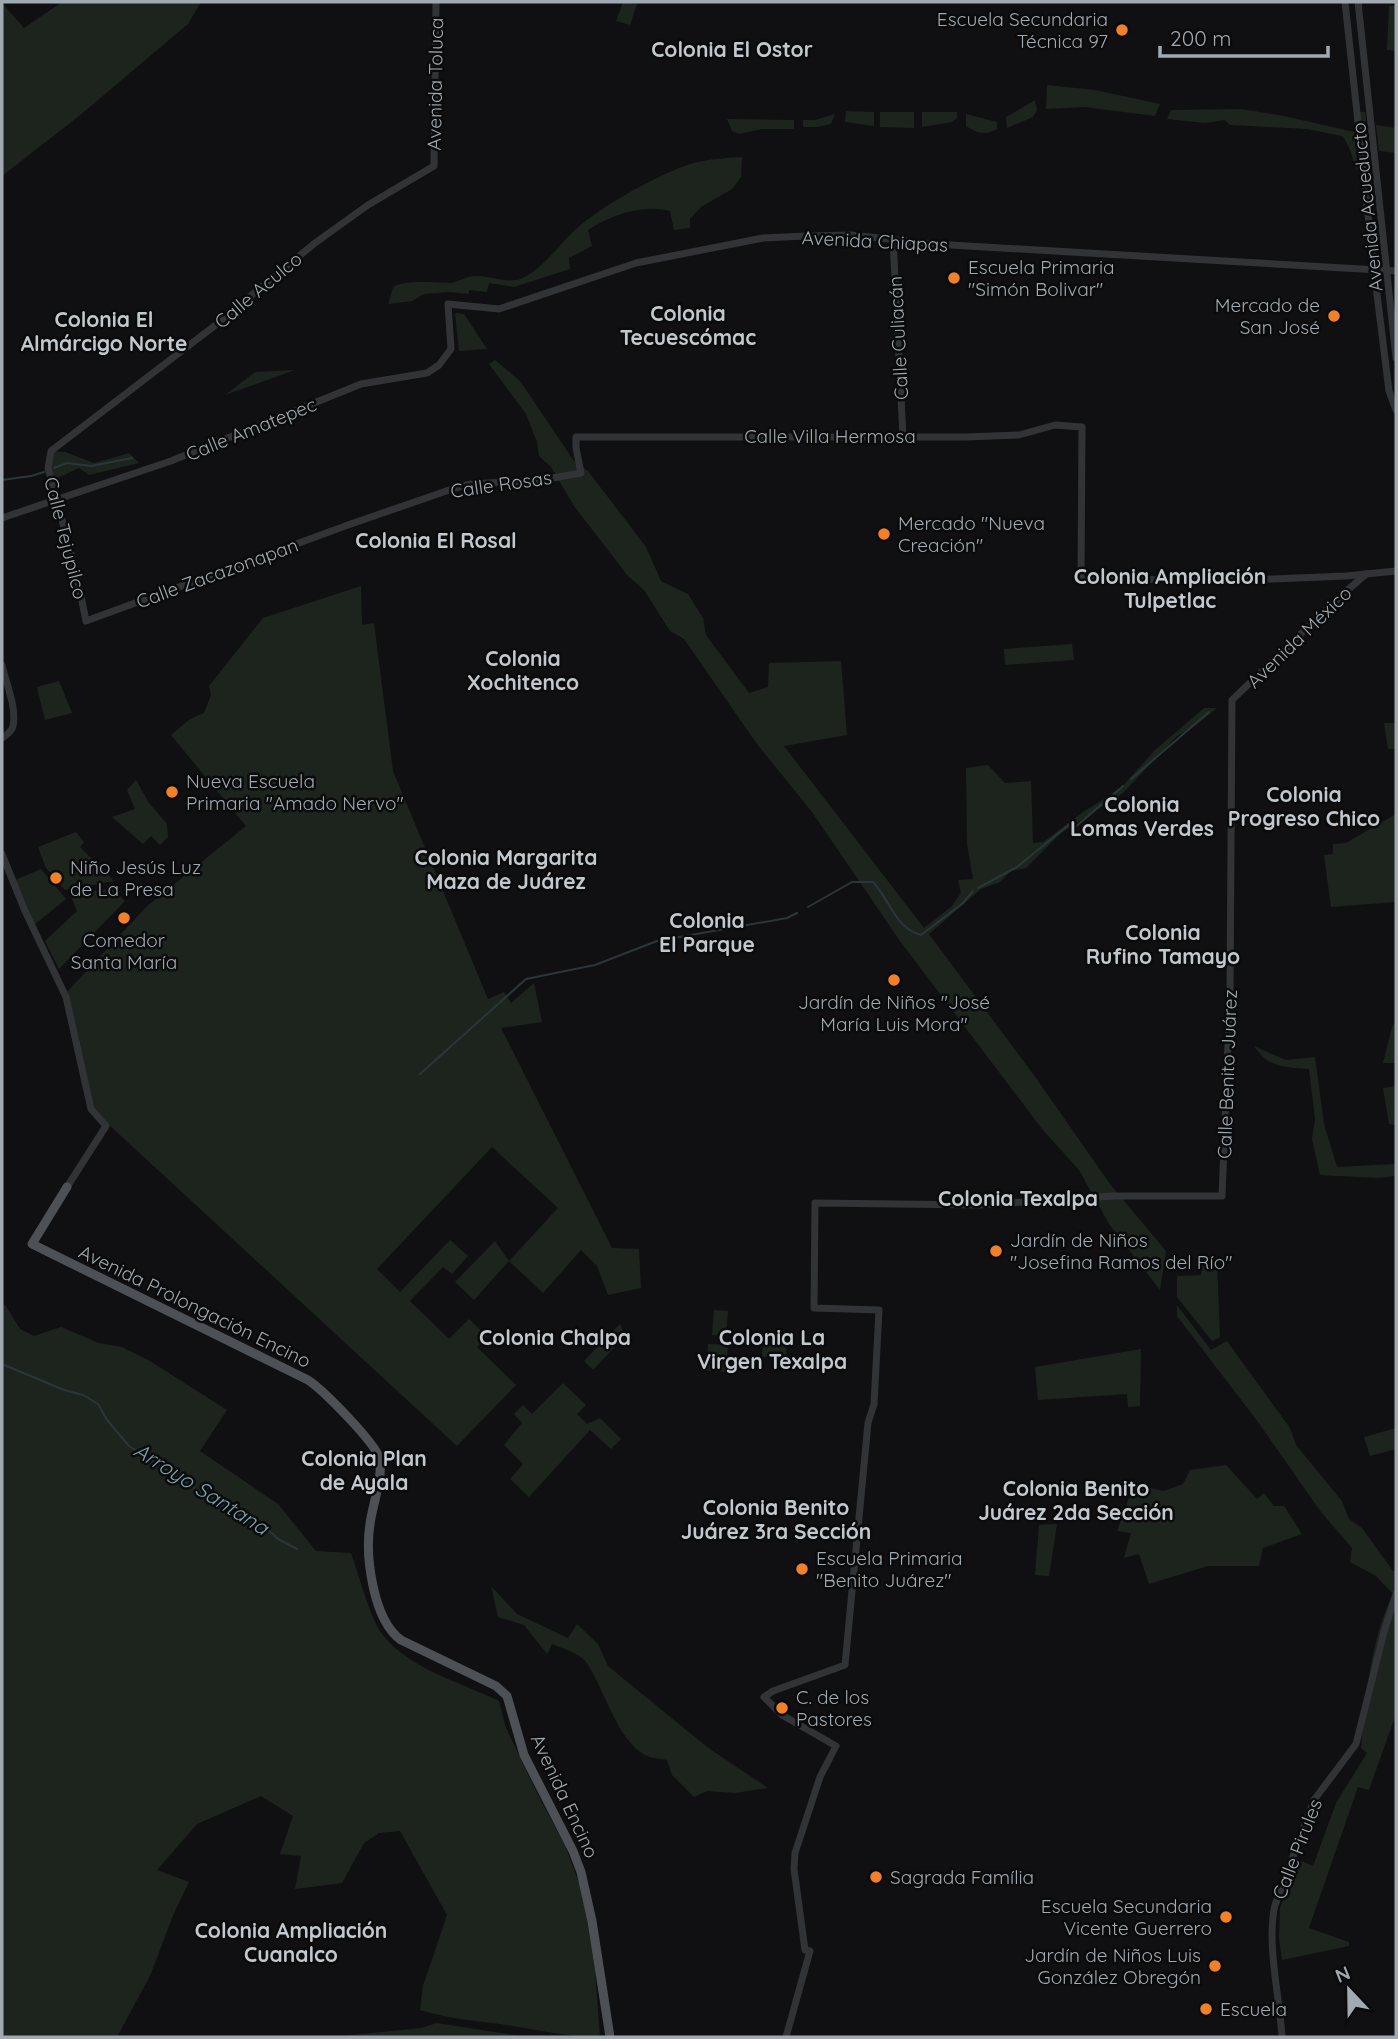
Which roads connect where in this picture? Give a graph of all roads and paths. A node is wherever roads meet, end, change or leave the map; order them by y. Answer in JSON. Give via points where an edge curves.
{"nodes":[{"id":1,"x":436,"y":2,"type":"edge"},
{"id":2,"x":1345,"y":2,"type":"edge"},
{"id":3,"x":1358,"y":2,"type":"edge"},
{"id":4,"x":434,"y":166,"type":"joint"},
{"id":5,"x":894,"y":239,"type":"junction"},
{"id":6,"x":1374,"y":270,"type":"junction"},
{"id":7,"x":1386,"y":271,"type":"junction"},
{"id":8,"x":1396,"y":271,"type":"edge"},
{"id":9,"x":449,"y":304,"type":"joint"},
{"id":10,"x":1396,"y":358,"type":"edge"},
{"id":11,"x":1396,"y":410,"type":"edge"},
{"id":12,"x":576,"y":437,"type":"joint"},
{"id":13,"x":903,"y":437,"type":"junction"},
{"id":14,"x":49,"y":454,"type":"joint"},
{"id":15,"x":57,"y":499,"type":"junction"},
{"id":16,"x":2,"y":518,"type":"edge"},
{"id":17,"x":348,"y":525,"type":"joint"},
{"id":18,"x":1396,"y":571,"type":"edge"},
{"id":19,"x":1366,"y":573,"type":"junction"},
{"id":20,"x":86,"y":621,"type":"joint"},
{"id":21,"x":2,"y":665,"type":"edge"},
{"id":22,"x":1232,"y":701,"type":"joint"},
{"id":23,"x":2,"y":738,"type":"edge"},
{"id":24,"x":2,"y":854,"type":"edge"},
{"id":25,"x":67,"y":1187,"type":"joint"},
{"id":26,"x":368,"y":1558,"type":"joint"},
{"id":27,"x":1396,"y":1594,"type":"edge"},
{"id":28,"x":610,"y":2037,"type":"edge"},
{"id":29,"x":786,"y":2037,"type":"edge"},
{"id":30,"x":1282,"y":2037,"type":"edge"}],
"edges":[{"from":1,"to":4,"type":"street","name":"Avenida Toluca"},
{"from":2,"to":6,"type":"street","name":"Avenida Acueducto"},
{"from":3,"to":7,"type":"street","name":"Avenida Acueducto"},
{"from":4,"to":14,"type":"street","name":"Calle Aculco","via":[[314,243]]},
{"from":5,"to":6,"type":"street","name":"Avenida Chiapas"},
{"from":5,"to":9,"type":"street","name":"Avenida Chiapas","via":[[851,235],[763,238],[636,263],[499,309]]},
{"from":5,"to":13,"type":"street","name":"Calle Culiacán"},
{"from":6,"to":7,"type":"street","name":"Avenida Chiapas"},
{"from":6,"to":11,"type":"street","name":"Avenida Acueducto","via":[[1389,391]]},
{"from":7,"to":8,"type":"street","name":"Avenida Chiapas"},
{"from":7,"to":10,"type":"street","name":"Avenida Acueducto"},
{"from":9,"to":15,"type":"street","name":"Calle Amatepec","via":[[451,349],[430,372],[361,384],[171,461]]},
{"from":12,"to":13,"type":"street","name":"Calle Villa Hermosa"},
{"from":12,"to":17,"type":"street","name":"Calle Rosas","via":[[581,473],[464,486]]},
{"from":13,"to":19,"type":"street","name":"Calle Villa Hermosa","via":[[1008,436],[1055,425],[1082,427],[1082,580],[1232,580]]},
{"from":14,"to":15,"type":"street","name":"Calle Tejupilco"},
{"from":15,"to":16,"type":"street","name":"Calle Amatepec"},
{"from":15,"to":20,"type":"street","name":"Calle Tejupilco"},
{"from":17,"to":20,"type":"street","name":"Calle Zacazonapan"},
{"from":18,"to":19,"type":"street"},
{"from":19,"to":22,"type":"street","name":"Avenida México"},
{"from":21,"to":23,"type":"street","via":[[13,725]]},
{"from":22,"to":29,"type":"street","name":"Calle Benito Juárez","via":[[1230,994],[1222,1196],[1102,1196],[979,1205],[815,1203],[814,1308],[878,1310],[874,1404],[868,1423],[845,1665],[764,1697],[782,1715],[836,1746],[820,1777],[795,1853],[807,1950]]},
{"from":24,"to":25,"type":"street","via":[[66,997],[91,1110],[106,1126]]},
{"from":25,"to":26,"type":"main road","name":"Avenida Prolongación Encino","via":[[32,1244],[280,1364],[322,1390],[373,1446],[380,1459]]},
{"from":26,"to":28,"type":"main road","name":"Avenida Encino","via":[[381,1611],[396,1636],[508,1696],[524,1755],[581,1872]]},
{"from":27,"to":30,"type":"street","name":"Calle Pirules","via":[[1356,1744],[1314,1800],[1275,1905]]}]}
